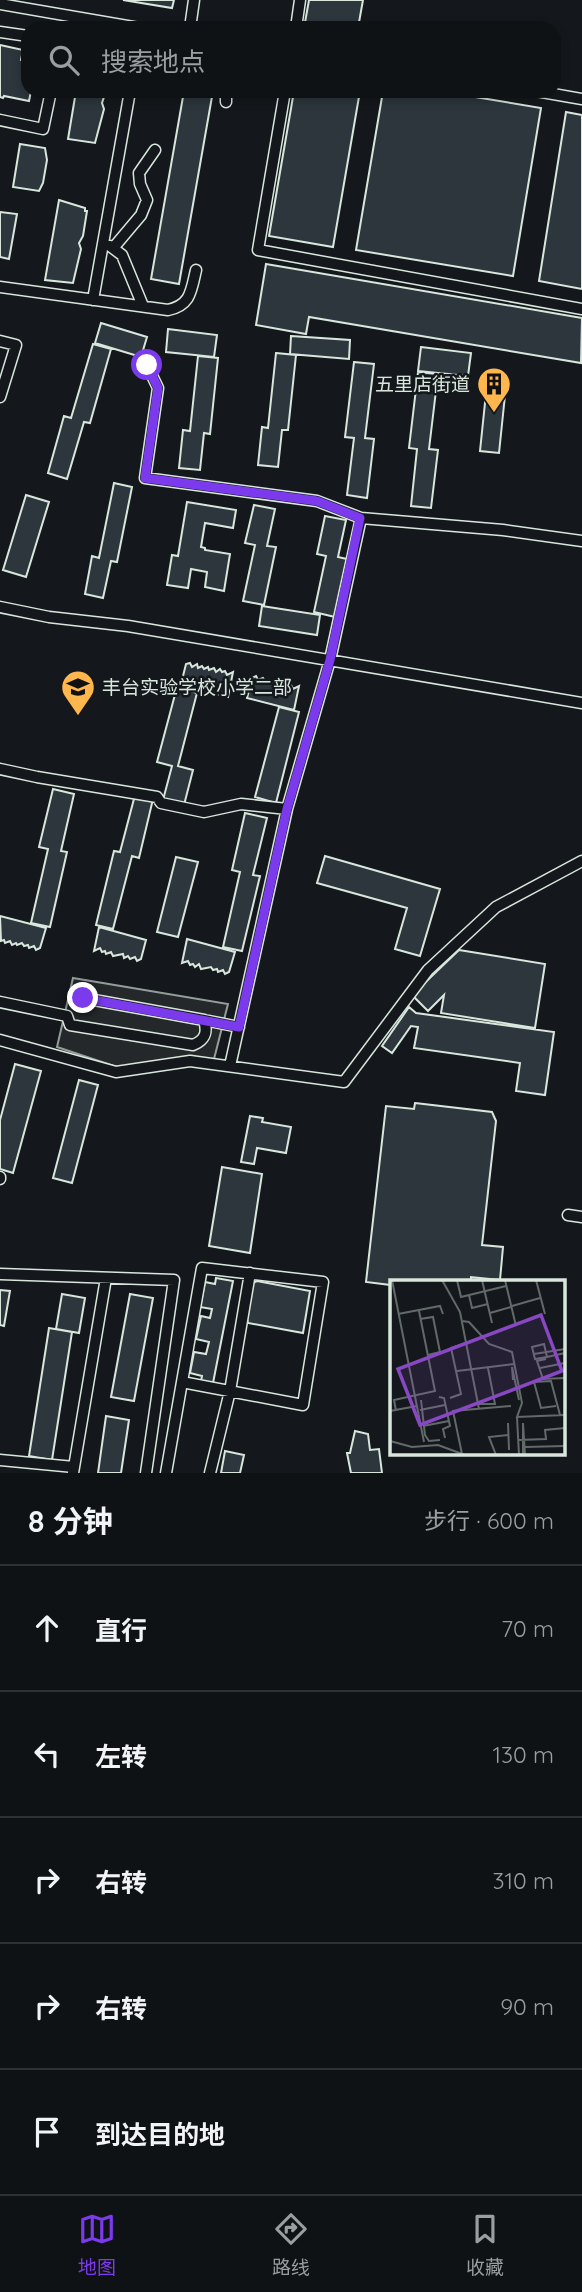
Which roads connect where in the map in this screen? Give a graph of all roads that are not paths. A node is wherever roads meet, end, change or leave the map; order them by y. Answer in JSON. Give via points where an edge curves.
{"nodes":[{"id":1,"x":194,"y":0,"type":"edge"},
{"id":2,"x":300,"y":0,"type":"edge"},
{"id":3,"x":0,"y":4,"type":"edge"},
{"id":4,"x":98,"y":21,"type":"edge"},
{"id":5,"x":191,"y":21,"type":"edge"},
{"id":6,"x":297,"y":21,"type":"edge"},
{"id":7,"x":0,"y":32,"type":"edge"},
{"id":8,"x":21,"y":36,"type":"edge"},
{"id":9,"x":561,"y":95,"type":"edge"},
{"id":10,"x":50,"y":98,"type":"edge"},
{"id":11,"x":129,"y":98,"type":"edge"},
{"id":12,"x":284,"y":98,"type":"edge"},
{"id":13,"x":582,"y":99,"type":"edge"},
{"id":14,"x":0,"y":120,"type":"edge"},
{"id":15,"x":155,"y":150,"type":"dead end"},
{"id":16,"x":109,"y":246,"type":"junction"},
{"id":17,"x":195,"y":271,"type":"dead end"},
{"id":18,"x":0,"y":287,"type":"edge"},
{"id":19,"x":93,"y":300,"type":"junction"},
{"id":20,"x":143,"y":306,"type":"junction"},
{"id":21,"x":582,"y":309,"type":"edge"},
{"id":22,"x":0,"y":341,"type":"edge"},
{"id":23,"x":147,"y":365,"type":"dead end"},
{"id":24,"x":0,"y":397,"type":"edge"},
{"id":25,"x":360,"y":518,"type":"junction"},
{"id":26,"x":582,"y":541,"type":"edge"},
{"id":27,"x":0,"y":607,"type":"edge"},
{"id":28,"x":330,"y":660,"type":"junction"},
{"id":29,"x":582,"y":700,"type":"edge"},
{"id":30,"x":0,"y":769,"type":"edge"},
{"id":31,"x":287,"y":809,"type":"junction"},
{"id":32,"x":582,"y":861,"type":"edge"},
{"id":33,"x":83,"y":998,"type":"dead end"},
{"id":34,"x":0,"y":1002,"type":"edge"},
{"id":35,"x":204,"y":1020,"type":"junction"},
{"id":36,"x":239,"y":1027,"type":"junction"},
{"id":37,"x":0,"y":1040,"type":"edge"},
{"id":38,"x":230,"y":1066,"type":"junction"},
{"id":39,"x":568,"y":1214,"type":"dead end"},
{"id":40,"x":582,"y":1217,"type":"edge"},
{"id":41,"x":250,"y":1273,"type":"junction"},
{"id":42,"x":0,"y":1274,"type":"edge"},
{"id":43,"x":106,"y":1278,"type":"junction"},
{"id":44,"x":182,"y":1382,"type":"junction"},
{"id":45,"x":230,"y":1391,"type":"junction"},
{"id":46,"x":0,"y":1460,"type":"edge"},
{"id":47,"x":73,"y":1470,"type":"edge"},
{"id":48,"x":146,"y":1473,"type":"edge"},
{"id":49,"x":166,"y":1473,"type":"edge"},
{"id":50,"x":210,"y":1473,"type":"edge"}],
"edges":[{"from":1,"to":5,"type":"street"},
{"from":2,"to":6,"type":"street"},
{"from":3,"to":4,"type":"street"},
{"from":7,"to":8,"type":"street"},
{"from":9,"to":13,"type":"street"},
{"from":10,"to":14,"type":"street","via":[[43,129]]},
{"from":11,"to":16,"type":"street"},
{"from":12,"to":21,"type":"street","via":[[258,250]]},
{"from":15,"to":16,"type":"street","via":[[139,173],[147,200],[141,215]]},
{"from":16,"to":19,"type":"street"},
{"from":16,"to":20,"type":"street","via":[[122,255]]},
{"from":17,"to":20,"type":"street","via":[[186,303],[168,310]]},
{"from":18,"to":19,"type":"street"},
{"from":19,"to":20,"type":"street"},
{"from":22,"to":24,"type":"street","via":[[16,345]]},
{"from":23,"to":25,"type":"street","via":[[158,388],[145,478],[317,501]]},
{"from":25,"to":26,"type":"street"},
{"from":25,"to":28,"type":"street"},
{"from":27,"to":28,"type":"street"},
{"from":28,"to":29,"type":"street"},
{"from":28,"to":31,"type":"street"},
{"from":30,"to":31,"type":"street","via":[[157,797],[162,803],[204,813],[241,804]]},
{"from":31,"to":36,"type":"street"},
{"from":32,"to":38,"type":"street","via":[[496,907],[428,970],[344,1082]]},
{"from":33,"to":35,"type":"street"},
{"from":34,"to":35,"type":"street","via":[[67,1016],[70,1025],[193,1045],[205,1036]]},
{"from":35,"to":36,"type":"street"},
{"from":36,"to":38,"type":"street"},
{"from":37,"to":38,"type":"street","via":[[116,1072],[190,1060]]},
{"from":39,"to":40,"type":"street"},
{"from":41,"to":44,"type":"street","via":[[202,1268]]},
{"from":41,"to":45,"type":"street"},
{"from":41,"to":45,"type":"street","via":[[323,1282],[303,1405]]},
{"from":42,"to":43,"type":"street"},
{"from":43,"to":47,"type":"street"},
{"from":43,"to":48,"type":"street","via":[[174,1280]]},
{"from":44,"to":45,"type":"street"},
{"from":44,"to":49,"type":"street"},
{"from":45,"to":50,"type":"street"},
{"from":46,"to":47,"type":"street"}]}
